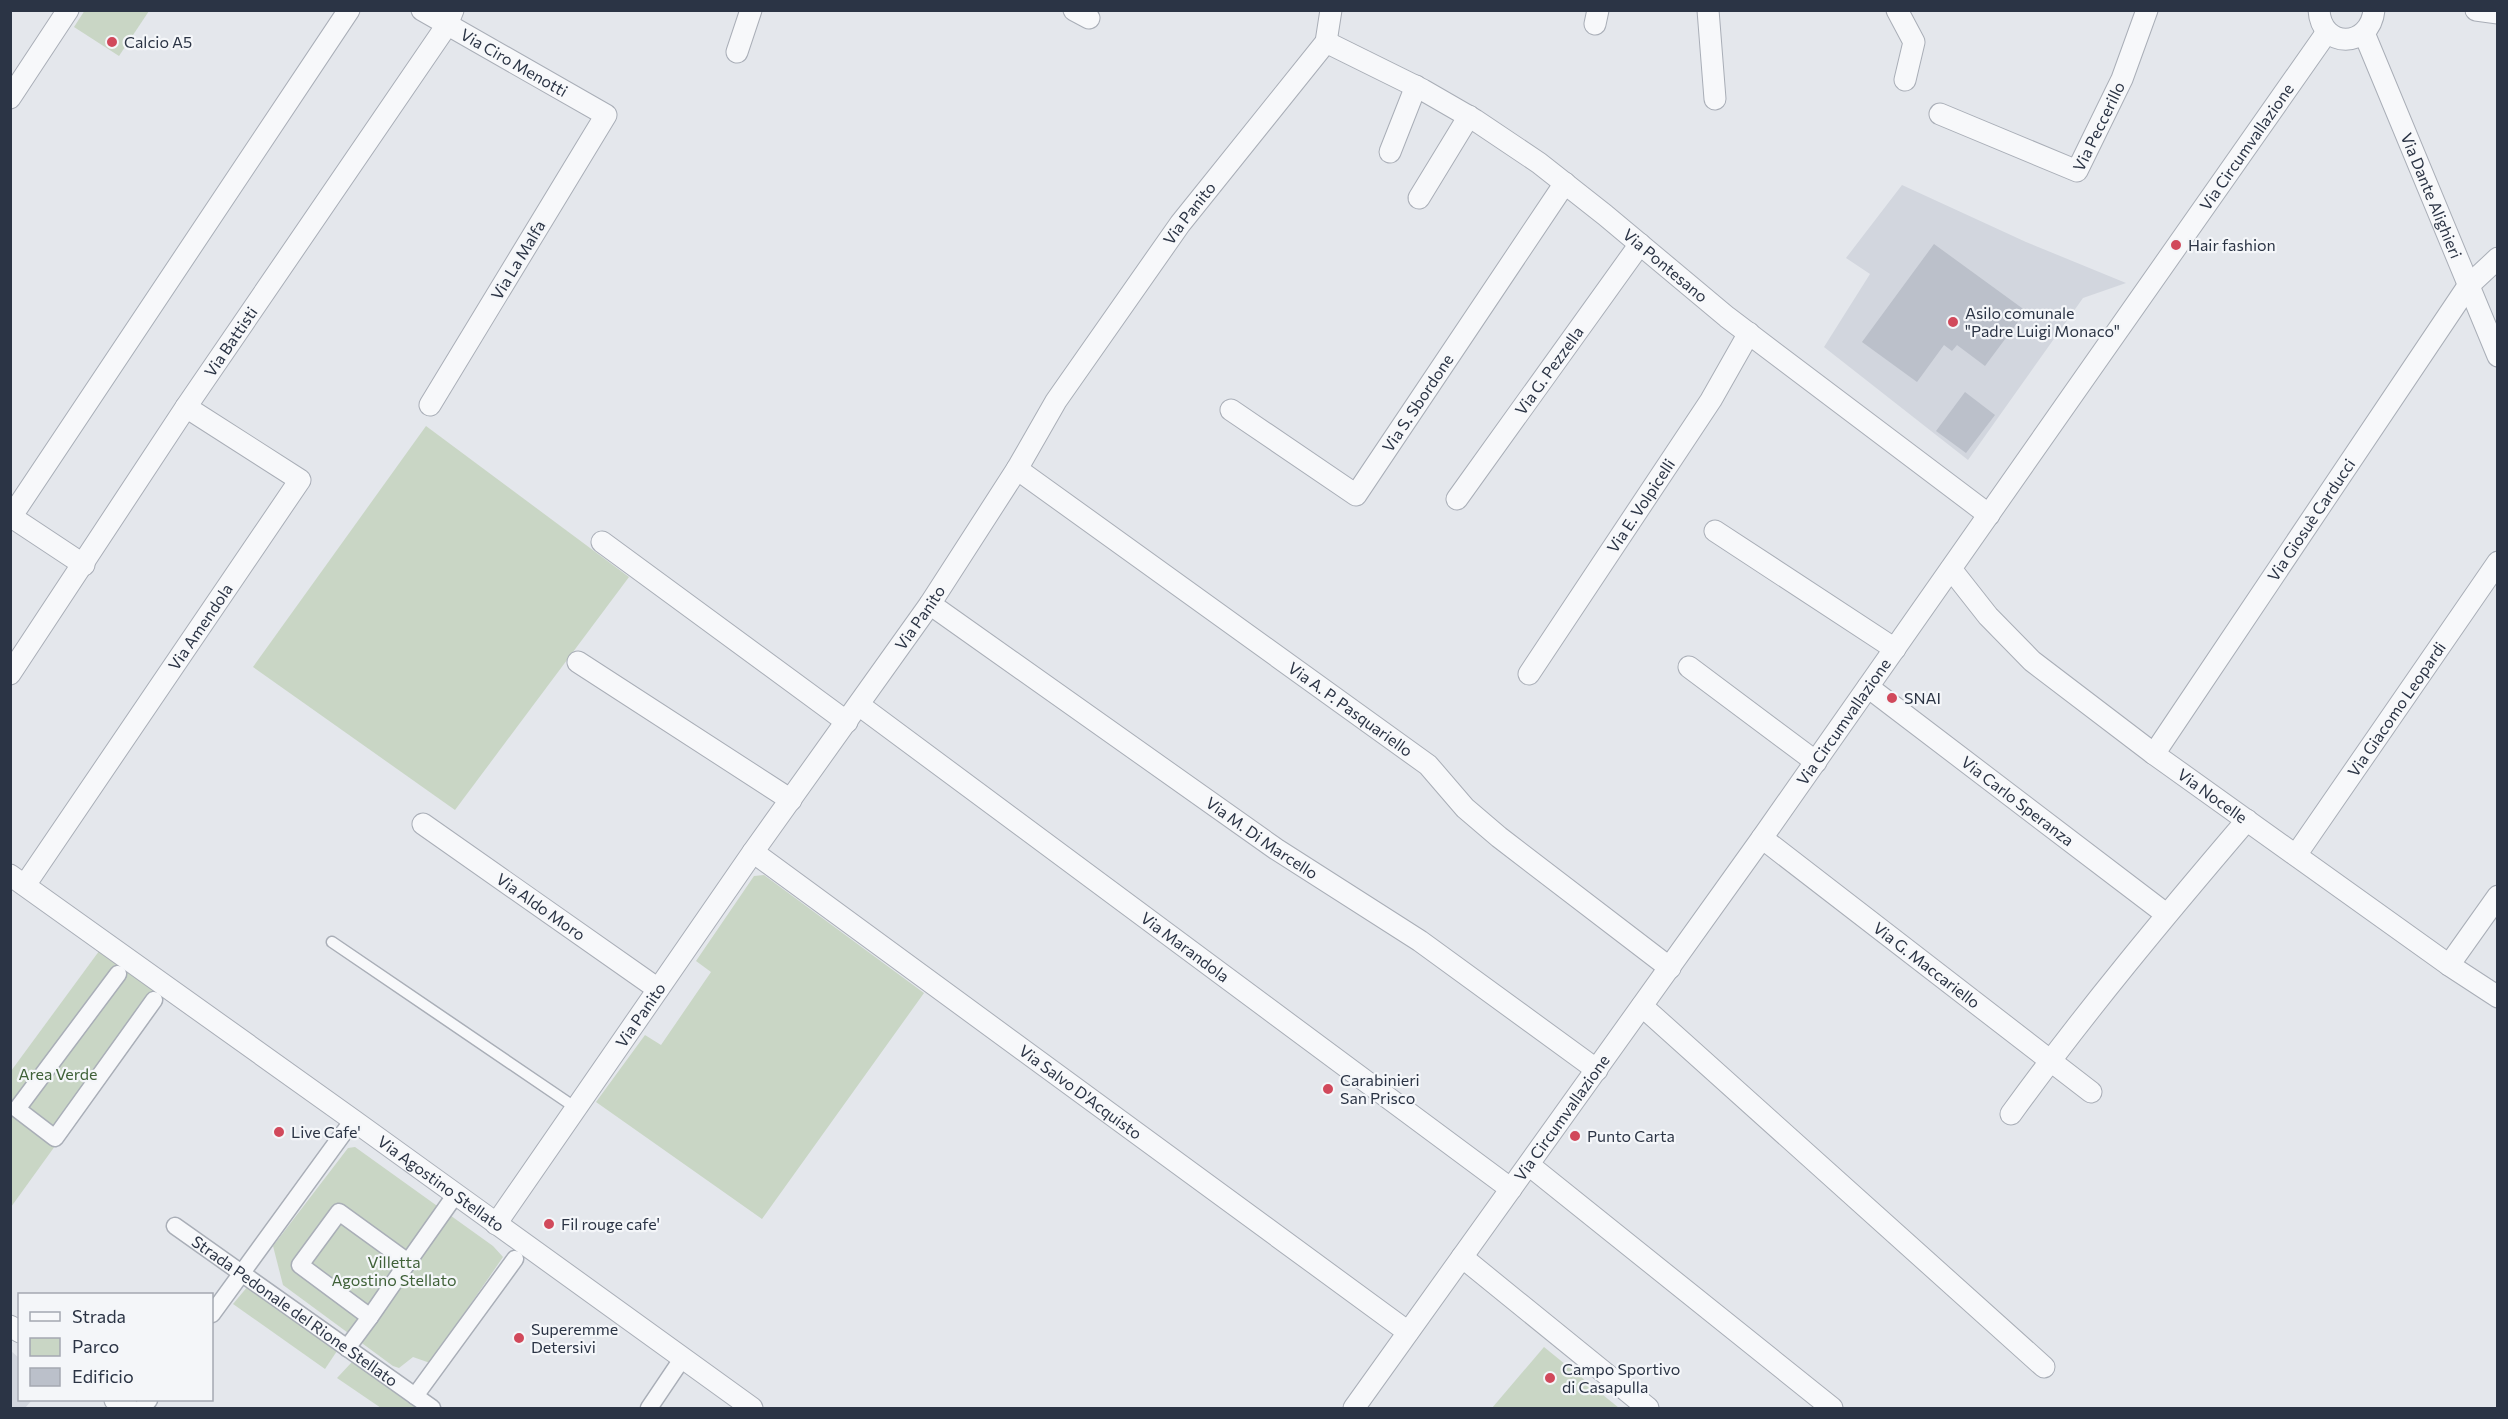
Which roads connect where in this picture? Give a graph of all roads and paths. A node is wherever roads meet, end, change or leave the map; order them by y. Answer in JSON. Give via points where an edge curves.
{"nodes":[{"id":1,"x":68,"y":10,"type":"edge"},
{"id":2,"x":349,"y":10,"type":"edge"},
{"id":3,"x":422,"y":10,"type":"edge"},
{"id":4,"x":751,"y":10,"type":"edge"},
{"id":5,"x":1331,"y":10,"type":"edge"},
{"id":6,"x":1708,"y":10,"type":"edge"},
{"id":7,"x":1897,"y":10,"type":"edge"},
{"id":8,"x":2147,"y":10,"type":"edge"},
{"id":9,"x":2319,"y":10,"type":"edge"},
{"id":10,"x":2374,"y":10,"type":"edge"},
{"id":11,"x":2476,"y":10,"type":"edge"},
{"id":12,"x":2498,"y":13,"type":"edge"},
{"id":13,"x":450,"y":18,"type":"edge"},
{"id":14,"x":2327,"y":32,"type":"junction"},
{"id":15,"x":2364,"y":33,"type":"junction"},
{"id":16,"x":1326,"y":42,"type":"junction"},
{"id":17,"x":737,"y":52,"type":"dead end"},
{"id":18,"x":1905,"y":80,"type":"dead end"},
{"id":19,"x":1416,"y":86,"type":"junction"},
{"id":20,"x":10,"y":98,"type":"edge"},
{"id":21,"x":1715,"y":99,"type":"dead end"},
{"id":22,"x":1940,"y":114,"type":"dead end"},
{"id":23,"x":606,"y":115,"type":"joint"},
{"id":24,"x":1468,"y":116,"type":"junction"},
{"id":25,"x":1390,"y":152,"type":"dead end"},
{"id":26,"x":1565,"y":183,"type":"junction"},
{"id":27,"x":1419,"y":198,"type":"dead end"},
{"id":28,"x":1640,"y":244,"type":"junction"},
{"id":29,"x":2498,"y":258,"type":"edge"},
{"id":30,"x":2468,"y":286,"type":"junction"},
{"id":31,"x":1749,"y":333,"type":"junction"},
{"id":32,"x":2498,"y":356,"type":"edge"},
{"id":33,"x":430,"y":405,"type":"dead end"},
{"id":34,"x":186,"y":407,"type":"junction"},
{"id":35,"x":1231,"y":410,"type":"dead end"},
{"id":36,"x":1017,"y":469,"type":"junction"},
{"id":37,"x":1457,"y":499,"type":"dead end"},
{"id":38,"x":1989,"y":515,"type":"junction"},
{"id":39,"x":11,"y":516,"type":"edge"},
{"id":40,"x":1715,"y":531,"type":"dead end"},
{"id":41,"x":603,"y":542,"type":"dead end"},
{"id":42,"x":2498,"y":562,"type":"edge"},
{"id":43,"x":84,"y":565,"type":"junction"},
{"id":44,"x":1951,"y":569,"type":"junction"},
{"id":45,"x":930,"y":604,"type":"junction"},
{"id":46,"x":1895,"y":649,"type":"junction"},
{"id":47,"x":578,"y":662,"type":"dead end"},
{"id":48,"x":1689,"y":667,"type":"dead end"},
{"id":49,"x":10,"y":674,"type":"edge"},
{"id":50,"x":1529,"y":675,"type":"dead end"},
{"id":51,"x":1868,"y":687,"type":"junction"},
{"id":52,"x":853,"y":714,"type":"junction"},
{"id":53,"x":2154,"y":754,"type":"junction"},
{"id":54,"x":1816,"y":762,"type":"junction"},
{"id":55,"x":791,"y":800,"type":"junction"},
{"id":56,"x":2247,"y":820,"type":"junction"},
{"id":57,"x":423,"y":824,"type":"dead end"},
{"id":58,"x":1762,"y":838,"type":"junction"},
{"id":59,"x":753,"y":852,"type":"junction"},
{"id":60,"x":2296,"y":855,"type":"junction"},
{"id":61,"x":18,"y":880,"type":"edge"},
{"id":62,"x":2498,"y":896,"type":"edge"},
{"id":63,"x":2166,"y":914,"type":"junction"},
{"id":64,"x":333,"y":942,"type":"dead end"},
{"id":65,"x":2449,"y":965,"type":"junction"},
{"id":66,"x":1670,"y":968,"type":"junction"},
{"id":67,"x":118,"y":974,"type":"dead end"},
{"id":68,"x":658,"y":989,"type":"junction"},
{"id":69,"x":2498,"y":997,"type":"edge"},
{"id":70,"x":154,"y":1000,"type":"dead end"},
{"id":71,"x":1642,"y":1006,"type":"junction"},
{"id":72,"x":2050,"y":1060,"type":"junction"},
{"id":73,"x":1597,"y":1070,"type":"junction"},
{"id":74,"x":2091,"y":1092,"type":"dead end"},
{"id":75,"x":576,"y":1108,"type":"junction"},
{"id":76,"x":13,"y":1111,"type":"edge"},
{"id":77,"x":2011,"y":1114,"type":"dead end"},
{"id":78,"x":353,"y":1120,"type":"junction"},
{"id":79,"x":1529,"y":1165,"type":"junction"},
{"id":80,"x":1511,"y":1189,"type":"junction"},
{"id":81,"x":456,"y":1194,"type":"junction"},
{"id":82,"x":496,"y":1224,"type":"junction"},
{"id":83,"x":175,"y":1226,"type":"dead end"},
{"id":84,"x":1462,"y":1257,"type":"junction"},
{"id":85,"x":515,"y":1259,"type":"dead end"},
{"id":86,"x":408,"y":1262,"type":"junction"},
{"id":87,"x":242,"y":1273,"type":"junction"},
{"id":88,"x":213,"y":1313,"type":"edge"},
{"id":89,"x":370,"y":1317,"type":"junction"},
{"id":90,"x":1408,"y":1332,"type":"junction"},
{"id":91,"x":347,"y":1348,"type":"junction"},
{"id":92,"x":682,"y":1359,"type":"junction"},
{"id":93,"x":2044,"y":1367,"type":"dead end"},
{"id":94,"x":415,"y":1396,"type":"junction"},
{"id":95,"x":432,"y":1408,"type":"edge"},
{"id":96,"x":649,"y":1408,"type":"edge"},
{"id":97,"x":752,"y":1408,"type":"edge"},
{"id":98,"x":1354,"y":1408,"type":"edge"},
{"id":99,"x":1648,"y":1408,"type":"edge"},
{"id":100,"x":1832,"y":1408,"type":"edge"}],
"edges":[{"from":1,"to":20,"type":"street"},
{"from":2,"to":39,"type":"street"},
{"from":3,"to":13,"type":"street","name":"Via Ciro Menotti"},
{"from":4,"to":17,"type":"street"},
{"from":5,"to":16,"type":"street","name":"Via Panito"},
{"from":6,"to":21,"type":"street"},
{"from":7,"to":18,"type":"street","via":[[1914,42]]},
{"from":8,"to":22,"type":"street","name":"Via Peccerillo","via":[[2122,79],[2077,171]]},
{"from":9,"to":14,"type":"street"},
{"from":10,"to":15,"type":"street","via":[[2372,24]]},
{"from":11,"to":12,"type":"street"},
{"from":13,"to":23,"type":"street","name":"Via Ciro Menotti"},
{"from":13,"to":34,"type":"street","name":"Via Battisti"},
{"from":14,"to":15,"type":"street","via":[[2338,39],[2352,39]]},
{"from":14,"to":38,"type":"street","name":"Via Circumvallazione"},
{"from":15,"to":30,"type":"street","name":"Via Dante Alighieri"},
{"from":16,"to":19,"type":"street","name":"Via Pontesano"},
{"from":16,"to":36,"type":"street","name":"Via Panito","via":[[1180,224],[1056,401]]},
{"from":19,"to":24,"type":"street","name":"Via Pontesano"},
{"from":19,"to":25,"type":"street"},
{"from":23,"to":33,"type":"street","name":"Via La Malfa"},
{"from":24,"to":26,"type":"street","name":"Via Pontesano"},
{"from":24,"to":27,"type":"street"},
{"from":26,"to":28,"type":"street","name":"Via Pontesano"},
{"from":26,"to":35,"type":"street","name":"Via S. Sbordone","via":[[1356,495]]},
{"from":28,"to":31,"type":"street","name":"Via Pontesano"},
{"from":28,"to":37,"type":"street","name":"Via G. Pezzella"},
{"from":29,"to":30,"type":"street","name":"Via Giosuè Carducci"},
{"from":30,"to":32,"type":"street","name":"Via Dante Alighieri"},
{"from":30,"to":53,"type":"street","name":"Via Giosuè Carducci"},
{"from":31,"to":38,"type":"street","name":"Via Pontesano"},
{"from":31,"to":50,"type":"street","name":"Via E. Volpicelli","via":[[1711,400]]},
{"from":34,"to":43,"type":"street","name":"Via Battisti"},
{"from":34,"to":61,"type":"street","name":"Via Amendola","via":[[300,480]]},
{"from":36,"to":45,"type":"street","name":"Via Panito"},
{"from":36,"to":66,"type":"street","name":"Via A. P. Pasquariello","via":[[1428,765],[1465,808],[1499,837]]},
{"from":38,"to":44,"type":"street","name":"Via Circumvallazione"},
{"from":39,"to":43,"type":"street"},
{"from":40,"to":46,"type":"street"},
{"from":41,"to":52,"type":"street","name":"Via Marandola"},
{"from":42,"to":60,"type":"street","name":"Via Giacomo Leopardi"},
{"from":43,"to":49,"type":"street","name":"Via Battisti"},
{"from":44,"to":46,"type":"street","name":"Via Circumvallazione"},
{"from":44,"to":53,"type":"street","name":"Via Nocelle","via":[[1988,616],[2032,661]]},
{"from":45,"to":52,"type":"street","name":"Via Panito"},
{"from":45,"to":73,"type":"street","name":"Via M. Di Marcello","via":[[1276,849],[1420,941]]},
{"from":46,"to":51,"type":"street","name":"Via Circumvallazione"},
{"from":47,"to":55,"type":"street"},
{"from":48,"to":54,"type":"street"},
{"from":51,"to":54,"type":"street","name":"Via Circumvallazione"},
{"from":51,"to":63,"type":"street","name":"Via Carlo Speranza"},
{"from":52,"to":55,"type":"street","name":"Via Panito"},
{"from":52,"to":80,"type":"street","name":"Via Marandola"},
{"from":53,"to":56,"type":"street","name":"Via Nocelle"},
{"from":54,"to":58,"type":"street","name":"Via Circumvallazione"},
{"from":55,"to":59,"type":"street","name":"Via Panito"},
{"from":56,"to":60,"type":"street","name":"Via Nocelle"},
{"from":56,"to":63,"type":"street"},
{"from":57,"to":68,"type":"street","name":"Via Aldo Moro"},
{"from":58,"to":66,"type":"street","name":"Via Circumvallazione"},
{"from":58,"to":72,"type":"street","name":"Via G. Maccariello"},
{"from":59,"to":68,"type":"street","name":"Via Panito"},
{"from":59,"to":90,"type":"street","name":"Via Salvo D'Acquisto"},
{"from":60,"to":65,"type":"street","name":"Via Nocelle"},
{"from":61,"to":78,"type":"street","name":"Via Agostino Stellato"},
{"from":62,"to":65,"type":"street"},
{"from":63,"to":72,"type":"street"},
{"from":64,"to":75,"type":"lane"},
{"from":65,"to":69,"type":"street","name":"Via Nocelle"},
{"from":66,"to":71,"type":"street","name":"Via Circumvallazione"},
{"from":67,"to":76,"type":"street"},
{"from":68,"to":75,"type":"street","name":"Via Panito"},
{"from":70,"to":76,"type":"street","via":[[55,1138]]},
{"from":71,"to":73,"type":"street","name":"Via Circumvallazione"},
{"from":71,"to":93,"type":"street"},
{"from":72,"to":74,"type":"street","name":"Via G. Maccariello"},
{"from":72,"to":77,"type":"street"},
{"from":73,"to":79,"type":"street","name":"Via Circumvallazione"},
{"from":75,"to":82,"type":"street","name":"Via Panito"},
{"from":78,"to":81,"type":"street","name":"Via Agostino Stellato"},
{"from":78,"to":87,"type":"street"},
{"from":79,"to":80,"type":"street","name":"Via Circumvallazione"},
{"from":79,"to":100,"type":"street"},
{"from":80,"to":84,"type":"street","name":"Via Circumvallazione"},
{"from":81,"to":82,"type":"street","name":"Via Agostino Stellato"},
{"from":81,"to":86,"type":"street"},
{"from":82,"to":92,"type":"street","name":"Via Agostino Stellato"},
{"from":83,"to":87,"type":"street","name":"Strada Pedonale del Rione Stellato"},
{"from":84,"to":90,"type":"street","name":"Via Circumvallazione"},
{"from":84,"to":99,"type":"street"},
{"from":85,"to":94,"type":"street","name":"Strada Pedonale del Rione Stellato"},
{"from":86,"to":89,"type":"street"},
{"from":86,"to":89,"type":"street","via":[[339,1212],[300,1265]]},
{"from":87,"to":88,"type":"street"},
{"from":87,"to":91,"type":"street","name":"Strada Pedonale del Rione Stellato"},
{"from":89,"to":91,"type":"street"},
{"from":90,"to":98,"type":"street","name":"Via Circumvallazione"},
{"from":91,"to":94,"type":"street","name":"Strada Pedonale del Rione Stellato"},
{"from":92,"to":96,"type":"street"},
{"from":92,"to":97,"type":"street","name":"Via Agostino Stellato"},
{"from":94,"to":95,"type":"street","name":"Strada Pedonale del Rione Stellato"}]}
